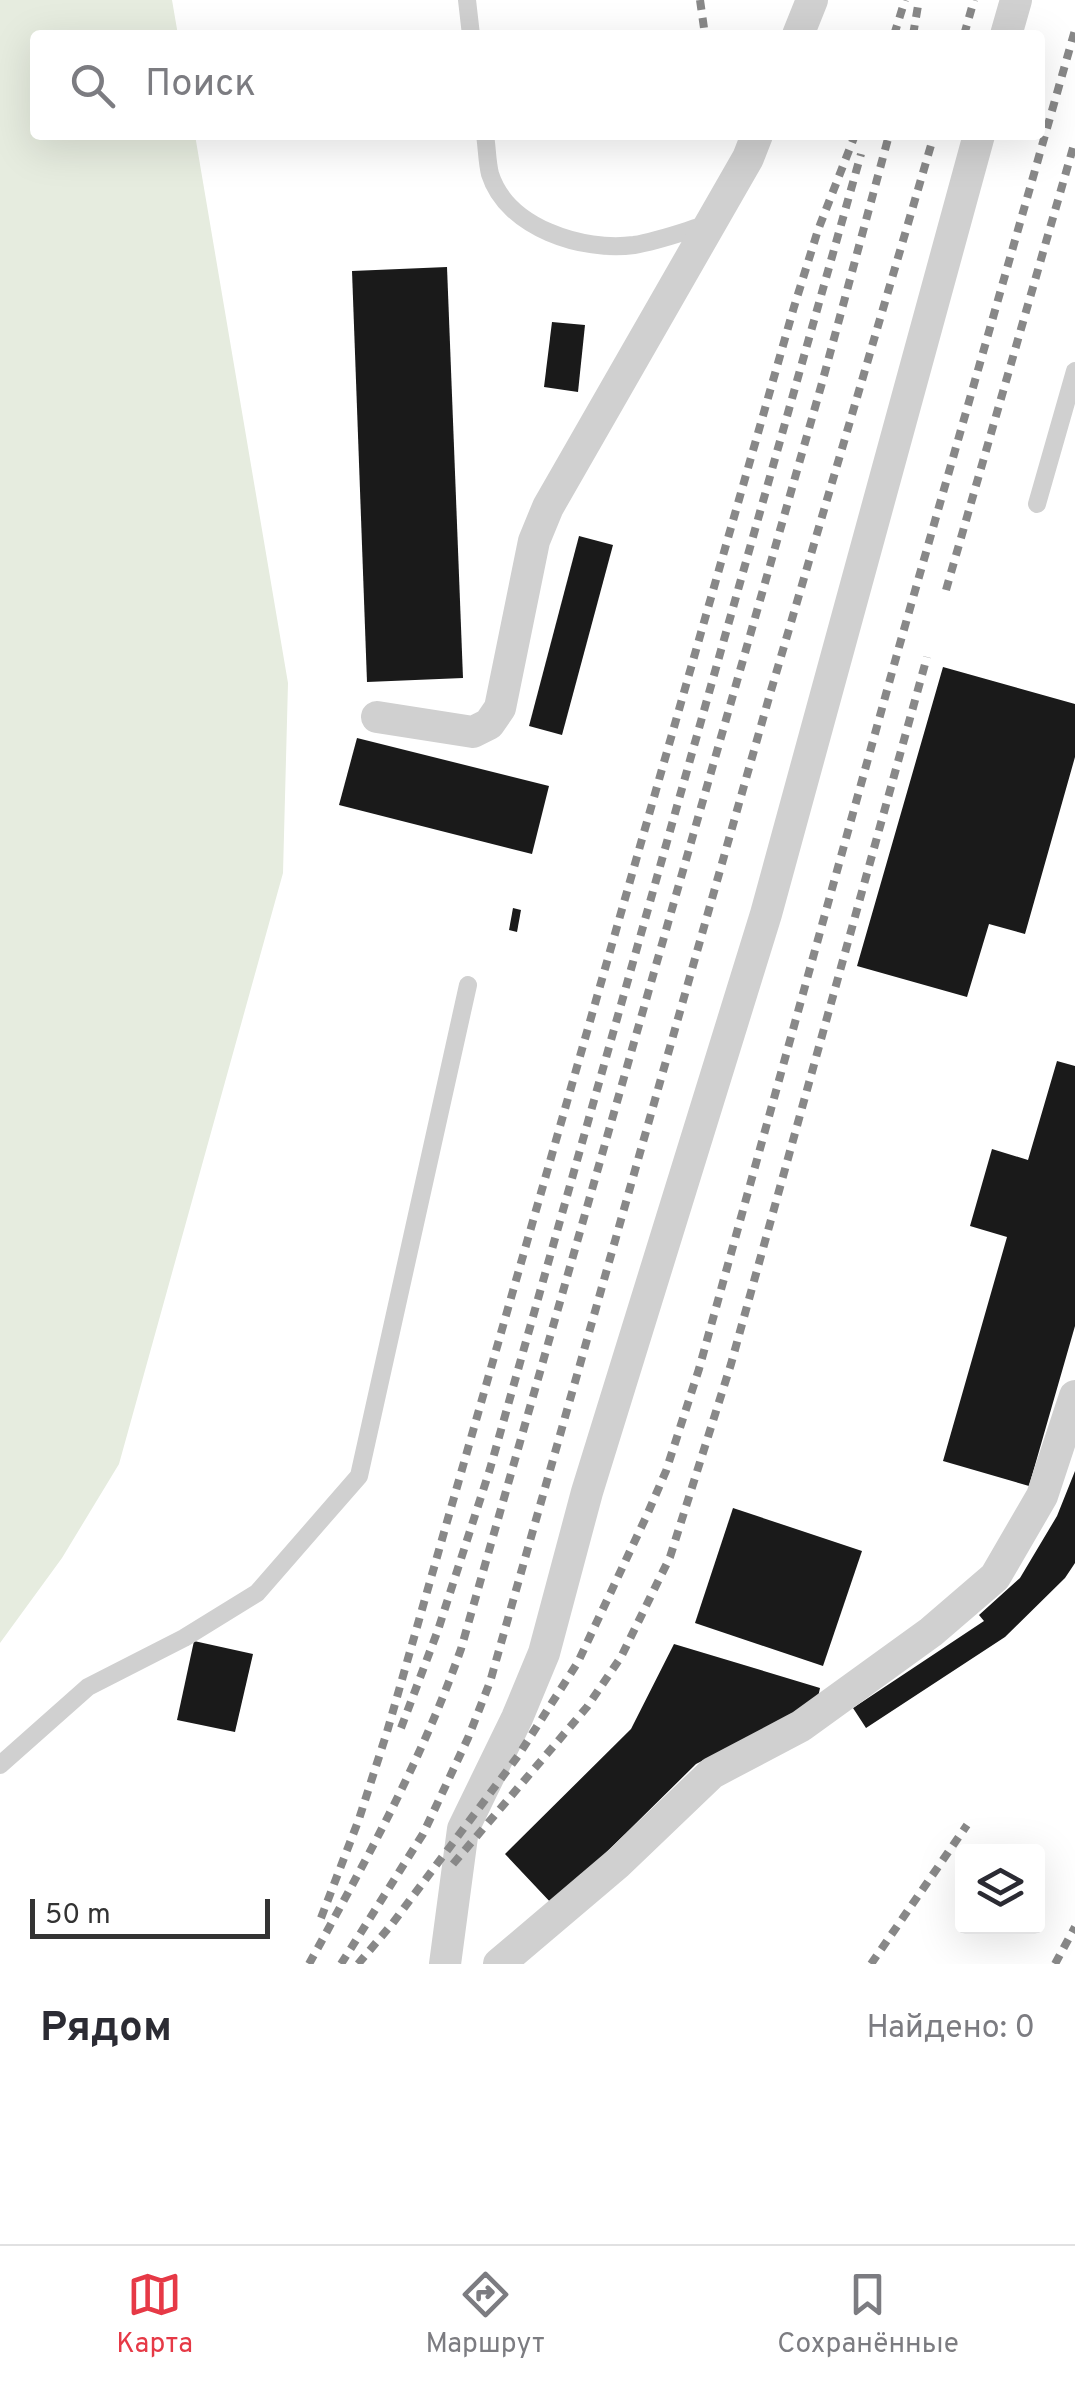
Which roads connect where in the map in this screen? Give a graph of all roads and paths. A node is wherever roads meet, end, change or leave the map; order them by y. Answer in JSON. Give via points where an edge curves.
{"nodes":[{"id":1,"x":467,"y":0,"type":"edge"},
{"id":2,"x":812,"y":0,"type":"edge"},
{"id":3,"x":1016,"y":0,"type":"edge"},
{"id":4,"x":471,"y":30,"type":"edge"},
{"id":5,"x":800,"y":30,"type":"edge"},
{"id":6,"x":1007,"y":30,"type":"edge"},
{"id":7,"x":486,"y":140,"type":"edge"},
{"id":8,"x":754,"y":140,"type":"edge"},
{"id":9,"x":978,"y":140,"type":"edge"},
{"id":10,"x":710,"y":224,"type":"junction"},
{"id":11,"x":1075,"y":371,"type":"edge"},
{"id":12,"x":1037,"y":504,"type":"dead end"},
{"id":13,"x":376,"y":718,"type":"dead end"},
{"id":14,"x":468,"y":985,"type":"dead end"},
{"id":15,"x":1075,"y":1396,"type":"edge"},
{"id":16,"x":0,"y":1764,"type":"edge"},
{"id":17,"x":445,"y":1964,"type":"edge"},
{"id":18,"x":500,"y":1964,"type":"edge"}],
"edges":[{"from":1,"to":4,"type":"lane"},
{"from":2,"to":5,"type":"street"},
{"from":3,"to":6,"type":"street"},
{"from":7,"to":10,"type":"lane","via":[[491,176],[510,206],[534,225],[583,244],[633,245]]},
{"from":8,"to":10,"type":"street"},
{"from":9,"to":17,"type":"street","via":[[766,914],[548,1637],[531,1689],[463,1830]]},
{"from":10,"to":13,"type":"street","via":[[548,507],[534,542],[500,708],[473,732]]},
{"from":11,"to":12,"type":"lane"},
{"from":14,"to":16,"type":"lane","via":[[360,1476],[257,1593],[88,1687]]},
{"from":15,"to":18,"type":"street","via":[[1042,1496],[995,1577],[800,1726],[712,1774]]}]}
